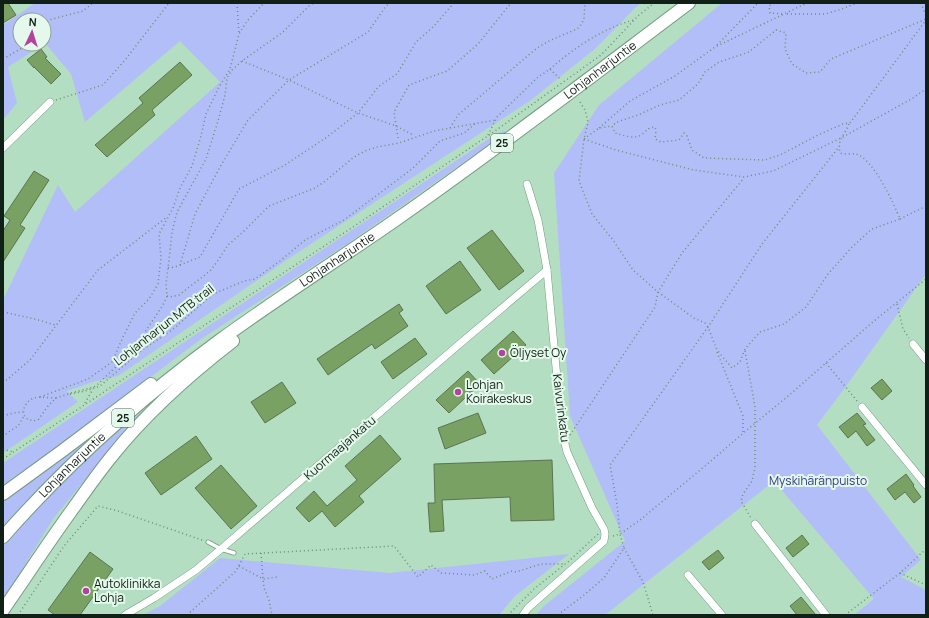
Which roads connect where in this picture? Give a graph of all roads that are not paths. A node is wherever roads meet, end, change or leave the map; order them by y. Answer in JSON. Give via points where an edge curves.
{"nodes":[{"id":1,"x":689,"y":3,"type":"edge"},
{"id":2,"x":50,"y":102,"type":"road end"},
{"id":3,"x":3,"y":148,"type":"edge"},
{"id":4,"x":527,"y":184,"type":"dead end"},
{"id":5,"x":547,"y":270,"type":"junction"},
{"id":6,"x":312,"y":277,"type":"junction"},
{"id":7,"x":257,"y":314,"type":"junction"},
{"id":8,"x":913,"y":344,"type":"road end"},
{"id":9,"x":926,"y":360,"type":"edge"},
{"id":10,"x":862,"y":407,"type":"road end"},
{"id":11,"x":926,"y":485,"type":"edge"},
{"id":12,"x":3,"y":494,"type":"edge"},
{"id":13,"x":755,"y":524,"type":"road end"},
{"id":14,"x":3,"y":537,"type":"edge"},
{"id":15,"x":208,"y":542,"type":"road end"},
{"id":16,"x":221,"y":550,"type":"junction"},
{"id":17,"x":234,"y":553,"type":"dead end"},
{"id":18,"x":688,"y":575,"type":"dead end"},
{"id":19,"x":3,"y":610,"type":"edge"},
{"id":20,"x":126,"y":615,"type":"edge"},
{"id":21,"x":522,"y":615,"type":"edge"},
{"id":22,"x":722,"y":615,"type":"edge"},
{"id":23,"x":826,"y":615,"type":"edge"}],
"edges":[{"from":1,"to":6,"type":"highway","name":"Lohjanharjuntie","number":"25","via":[[499,146]]},
{"from":2,"to":3,"type":"street"},
{"from":4,"to":5,"type":"street","name":"Kaivurinkatu","via":[[538,220]]},
{"from":5,"to":16,"type":"street","name":"Kuormaajankatu"},
{"from":5,"to":21,"type":"street","name":"Kaivurinkatu","via":[[564,444],[604,529],[605,538]]},
{"from":6,"to":7,"type":"highway","name":"Lohjanharjuntie","number":"25"},
{"from":6,"to":19,"type":"highway","via":[[203,364],[141,422],[84,493]]},
{"from":7,"to":12,"type":"highway","via":[[192,353]]},
{"from":7,"to":14,"type":"highway","name":"Lohjanharjuntie","number":"25","via":[[196,358],[134,408],[53,484]]},
{"from":8,"to":9,"type":"street"},
{"from":10,"to":11,"type":"street"},
{"from":13,"to":23,"type":"street"},
{"from":15,"to":16,"type":"lane"},
{"from":16,"to":17,"type":"lane"},
{"from":16,"to":20,"type":"street","name":"Kuormaajankatu","via":[[196,570]]},
{"from":18,"to":22,"type":"street"}]}
